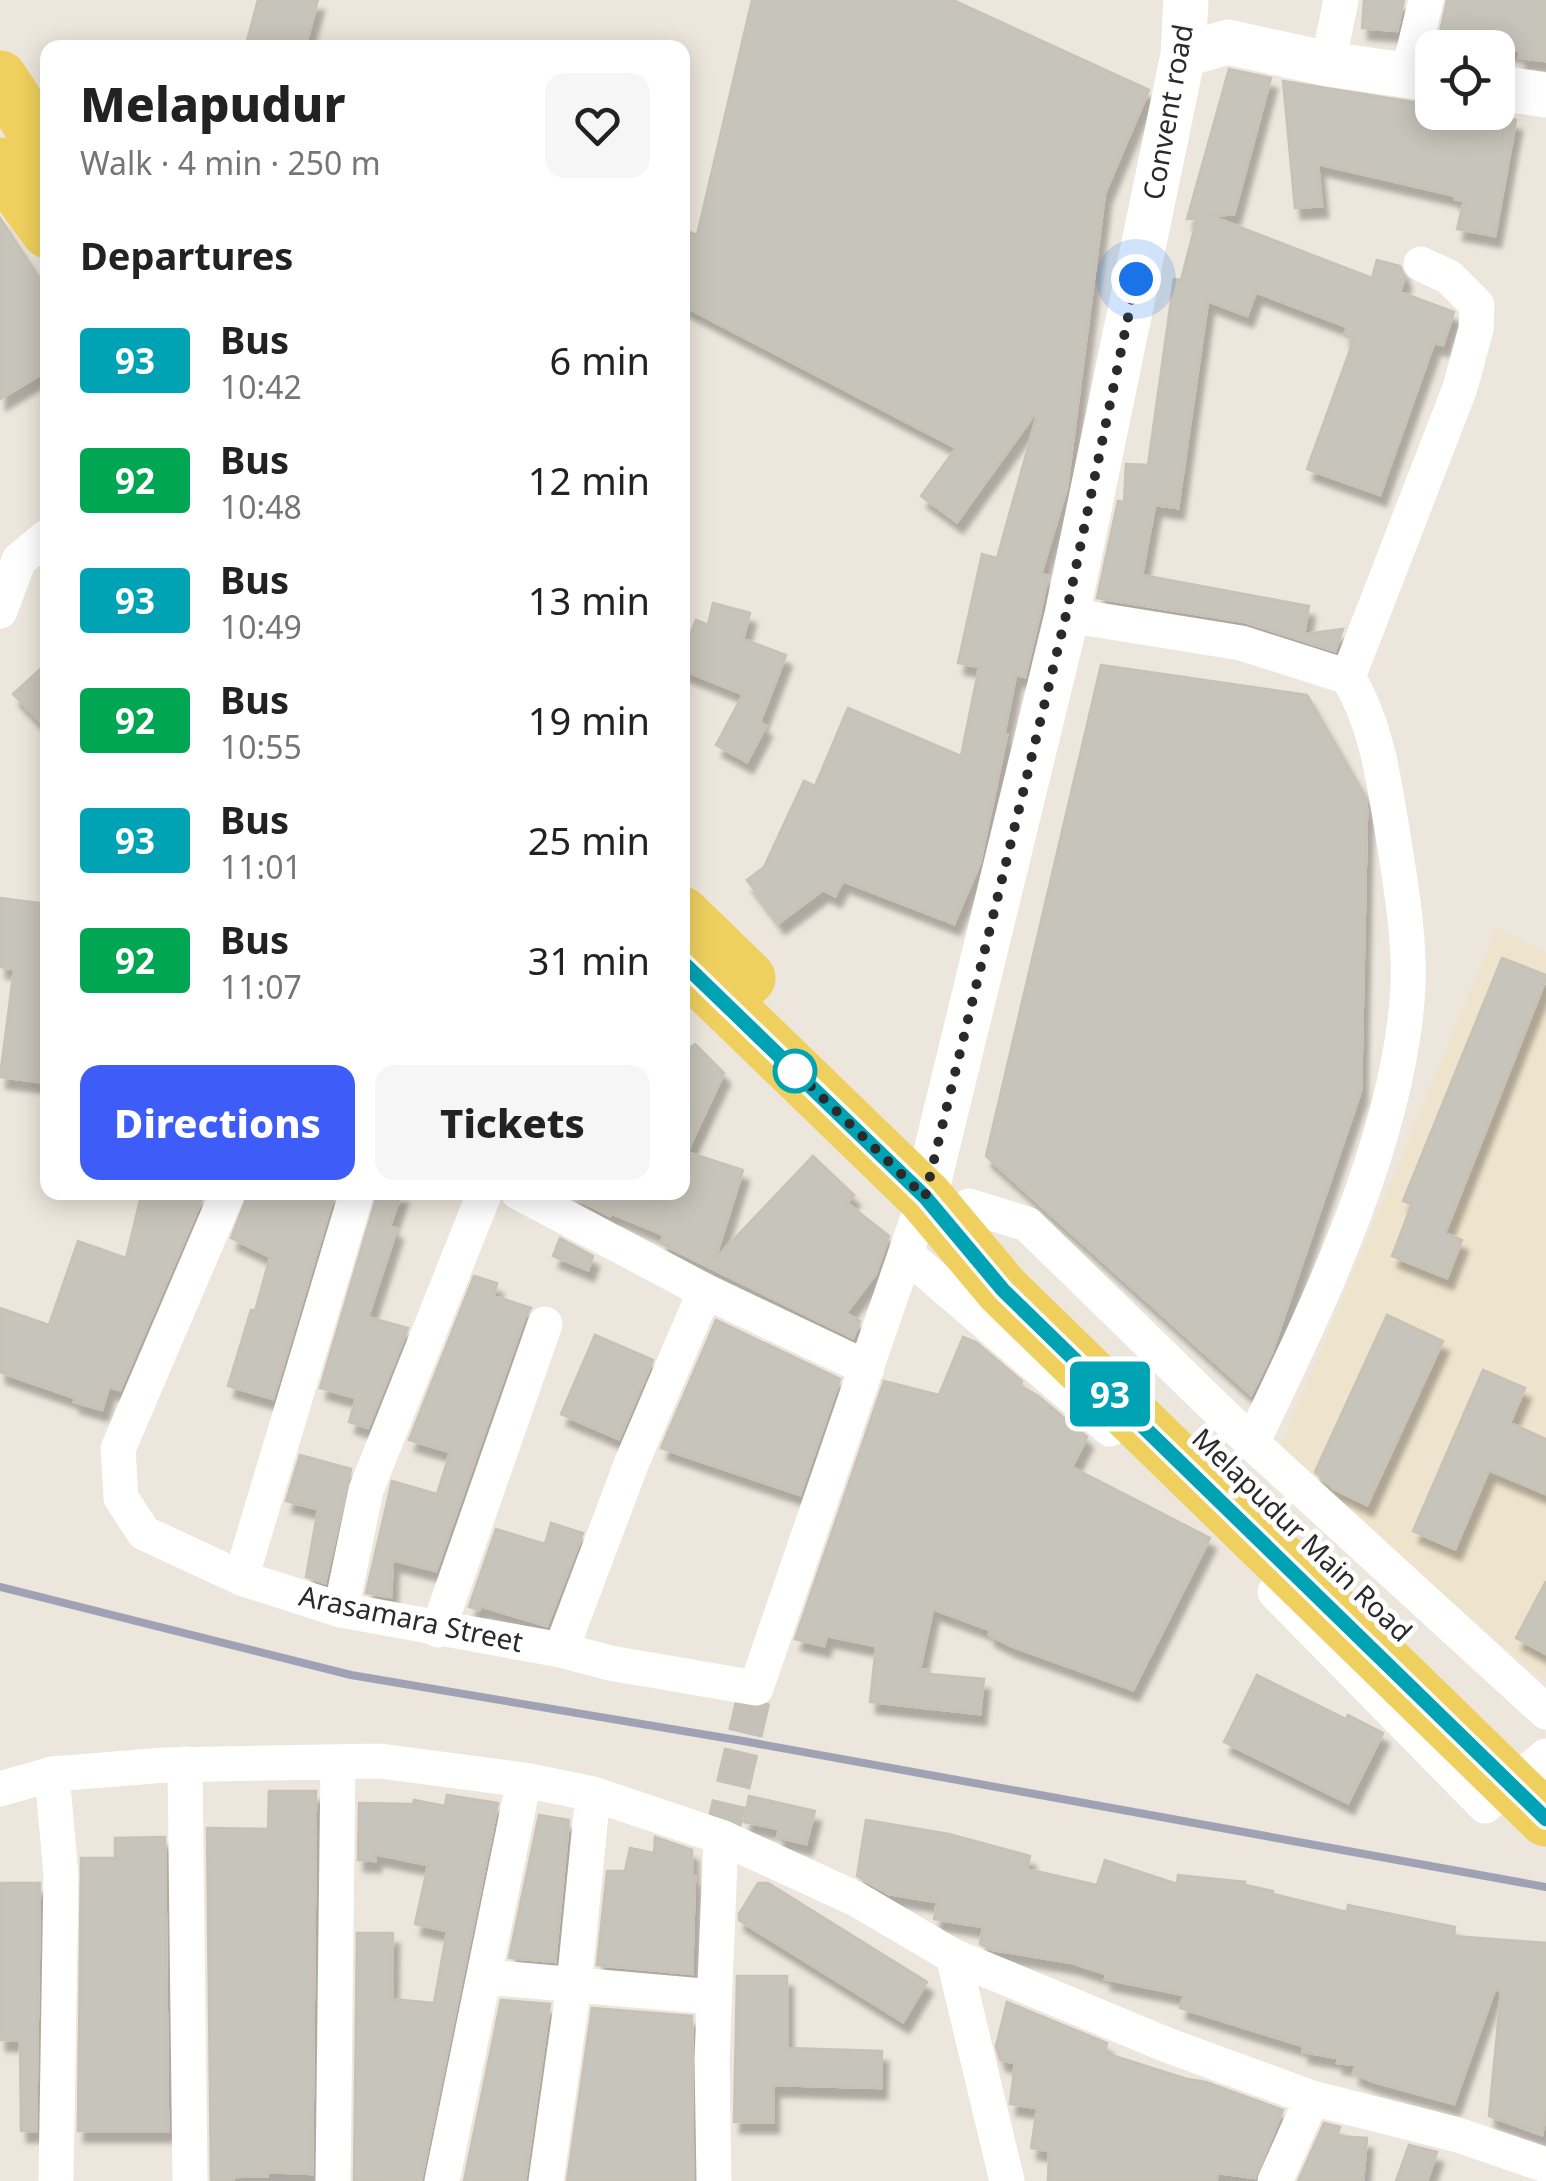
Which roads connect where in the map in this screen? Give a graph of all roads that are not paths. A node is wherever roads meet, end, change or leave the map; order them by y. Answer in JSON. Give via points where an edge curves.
{"nodes":[{"id":1,"x":1186,"y":0,"type":"edge"},
{"id":2,"x":1341,"y":0,"type":"edge"},
{"id":3,"x":1426,"y":0,"type":"edge"},
{"id":4,"x":1424,"y":30,"type":"edge"},
{"id":5,"x":1182,"y":55,"type":"junction"},
{"id":6,"x":1328,"y":64,"type":"junction"},
{"id":7,"x":1415,"y":76,"type":"edge"},
{"id":8,"x":0,"y":78,"type":"edge"},
{"id":9,"x":1515,"y":90,"type":"edge"},
{"id":10,"x":1546,"y":95,"type":"edge"},
{"id":11,"x":40,"y":139,"type":"edge"},
{"id":12,"x":0,"y":165,"type":"edge"},
{"id":13,"x":40,"y":220,"type":"edge"},
{"id":14,"x":1422,"y":264,"type":"dead end"},
{"id":15,"x":40,"y":541,"type":"edge"},
{"id":16,"x":10,"y":558,"type":"edge"},
{"id":17,"x":0,"y":611,"type":"edge"},
{"id":18,"x":1066,"y":615,"type":"junction"},
{"id":19,"x":1348,"y":677,"type":"junction"},
{"id":20,"x":690,"y":922,"type":"edge"},
{"id":21,"x":690,"y":969,"type":"edge"},
{"id":22,"x":942,"y":1187,"type":"junction"},
{"id":23,"x":225,"y":1200,"type":"edge"},
{"id":24,"x":355,"y":1200,"type":"edge"},
{"id":25,"x":482,"y":1200,"type":"edge"},
{"id":26,"x":533,"y":1200,"type":"edge"},
{"id":27,"x":906,"y":1254,"type":"junction"},
{"id":28,"x":705,"y":1291,"type":"junction"},
{"id":29,"x":545,"y":1324,"type":"dead end"},
{"id":30,"x":866,"y":1368,"type":"junction"},
{"id":31,"x":1252,"y":1443,"type":"junction"},
{"id":32,"x":241,"y":1578,"type":"junction"},
{"id":33,"x":341,"y":1610,"type":"junction"},
{"id":34,"x":438,"y":1630,"type":"junction"},
{"id":35,"x":561,"y":1650,"type":"junction"},
{"id":36,"x":1546,"y":1712,"type":"edge"},
{"id":37,"x":1546,"y":1756,"type":"edge"},
{"id":38,"x":338,"y":1762,"type":"junction"},
{"id":39,"x":184,"y":1764,"type":"junction"},
{"id":40,"x":1546,"y":1770,"type":"edge"},
{"id":41,"x":52,"y":1774,"type":"junction"},
{"id":42,"x":524,"y":1780,"type":"junction"},
{"id":43,"x":0,"y":1789,"type":"edge"},
{"id":44,"x":594,"y":1794,"type":"junction"},
{"id":45,"x":1546,"y":1819,"type":"edge"},
{"id":46,"x":720,"y":1837,"type":"junction"},
{"id":47,"x":952,"y":1956,"type":"junction"},
{"id":48,"x":486,"y":1977,"type":"junction"},
{"id":49,"x":574,"y":1985,"type":"junction"},
{"id":50,"x":714,"y":1997,"type":"junction"},
{"id":51,"x":1312,"y":2098,"type":"junction"},
{"id":52,"x":1546,"y":2165,"type":"edge"},
{"id":53,"x":56,"y":2181,"type":"edge"},
{"id":54,"x":190,"y":2181,"type":"edge"},
{"id":55,"x":333,"y":2181,"type":"edge"},
{"id":56,"x":442,"y":2181,"type":"edge"},
{"id":57,"x":546,"y":2181,"type":"edge"},
{"id":58,"x":714,"y":2181,"type":"edge"},
{"id":59,"x":1007,"y":2181,"type":"edge"},
{"id":60,"x":1275,"y":2181,"type":"edge"}],
"edges":[{"from":1,"to":5,"type":"street","name":"Convent road"},
{"from":2,"to":6,"type":"street"},
{"from":3,"to":4,"type":"street"},
{"from":5,"to":6,"type":"street","via":[[1228,42]]},
{"from":5,"to":18,"type":"street","name":"Convent road"},
{"from":6,"to":7,"type":"street"},
{"from":8,"to":11,"type":"main road"},
{"from":9,"to":10,"type":"street"},
{"from":12,"to":13,"type":"main road"},
{"from":14,"to":19,"type":"street","via":[[1450,276],[1477,305],[1476,329],[1460,388]]},
{"from":15,"to":16,"type":"street"},
{"from":16,"to":17,"type":"street"},
{"from":18,"to":19,"type":"street","via":[[1241,643]]},
{"from":18,"to":22,"type":"street","name":"Convent road"},
{"from":19,"to":31,"type":"street","via":[[1379,751],[1400,884],[1408,984],[1400,1059],[1346,1234]]},
{"from":20,"to":22,"type":"main road","name":"Melapudur Main Road"},
{"from":21,"to":22,"type":"main road","name":"Melapudur Main Road"},
{"from":22,"to":27,"type":"street"},
{"from":22,"to":31,"type":"street","via":[[1027,1224]]},
{"from":22,"to":40,"type":"main road","name":"Melapudur Main Road"},
{"from":22,"to":45,"type":"main road","name":"Melapudur Main Road","via":[[1003,1290]]},
{"from":23,"to":32,"type":"street","name":"Arasamara Street","via":[[118,1448],[121,1498],[144,1533]]},
{"from":24,"to":32,"type":"street"},
{"from":25,"to":33,"type":"street","via":[[366,1490]]},
{"from":26,"to":28,"type":"street"},
{"from":27,"to":30,"type":"street"},
{"from":27,"to":37,"type":"street","via":[[1143,1458],[1485,1806]]},
{"from":28,"to":30,"type":"street"},
{"from":28,"to":35,"type":"street"},
{"from":29,"to":34,"type":"street"},
{"from":30,"to":35,"type":"street","name":"Arasamara Street","via":[[756,1688]]},
{"from":31,"to":36,"type":"street"},
{"from":32,"to":33,"type":"street","name":"Arasamara Street"},
{"from":33,"to":34,"type":"street","name":"Arasamara Street"},
{"from":34,"to":35,"type":"street","name":"Arasamara Street"},
{"from":38,"to":39,"type":"street"},
{"from":38,"to":42,"type":"street","via":[[380,1761]]},
{"from":38,"to":55,"type":"street"},
{"from":39,"to":41,"type":"street"},
{"from":39,"to":54,"type":"street"},
{"from":41,"to":43,"type":"street"},
{"from":41,"to":53,"type":"street","via":[[61,1875]]},
{"from":42,"to":44,"type":"street"},
{"from":42,"to":48,"type":"street"},
{"from":44,"to":46,"type":"street"},
{"from":44,"to":49,"type":"street"},
{"from":46,"to":47,"type":"street","via":[[856,1898]]},
{"from":46,"to":50,"type":"street"},
{"from":47,"to":51,"type":"street"},
{"from":47,"to":59,"type":"street"},
{"from":48,"to":49,"type":"street"},
{"from":48,"to":56,"type":"street"},
{"from":49,"to":50,"type":"street"},
{"from":49,"to":57,"type":"street"},
{"from":50,"to":58,"type":"street"},
{"from":51,"to":52,"type":"street"},
{"from":51,"to":60,"type":"street"}]}
